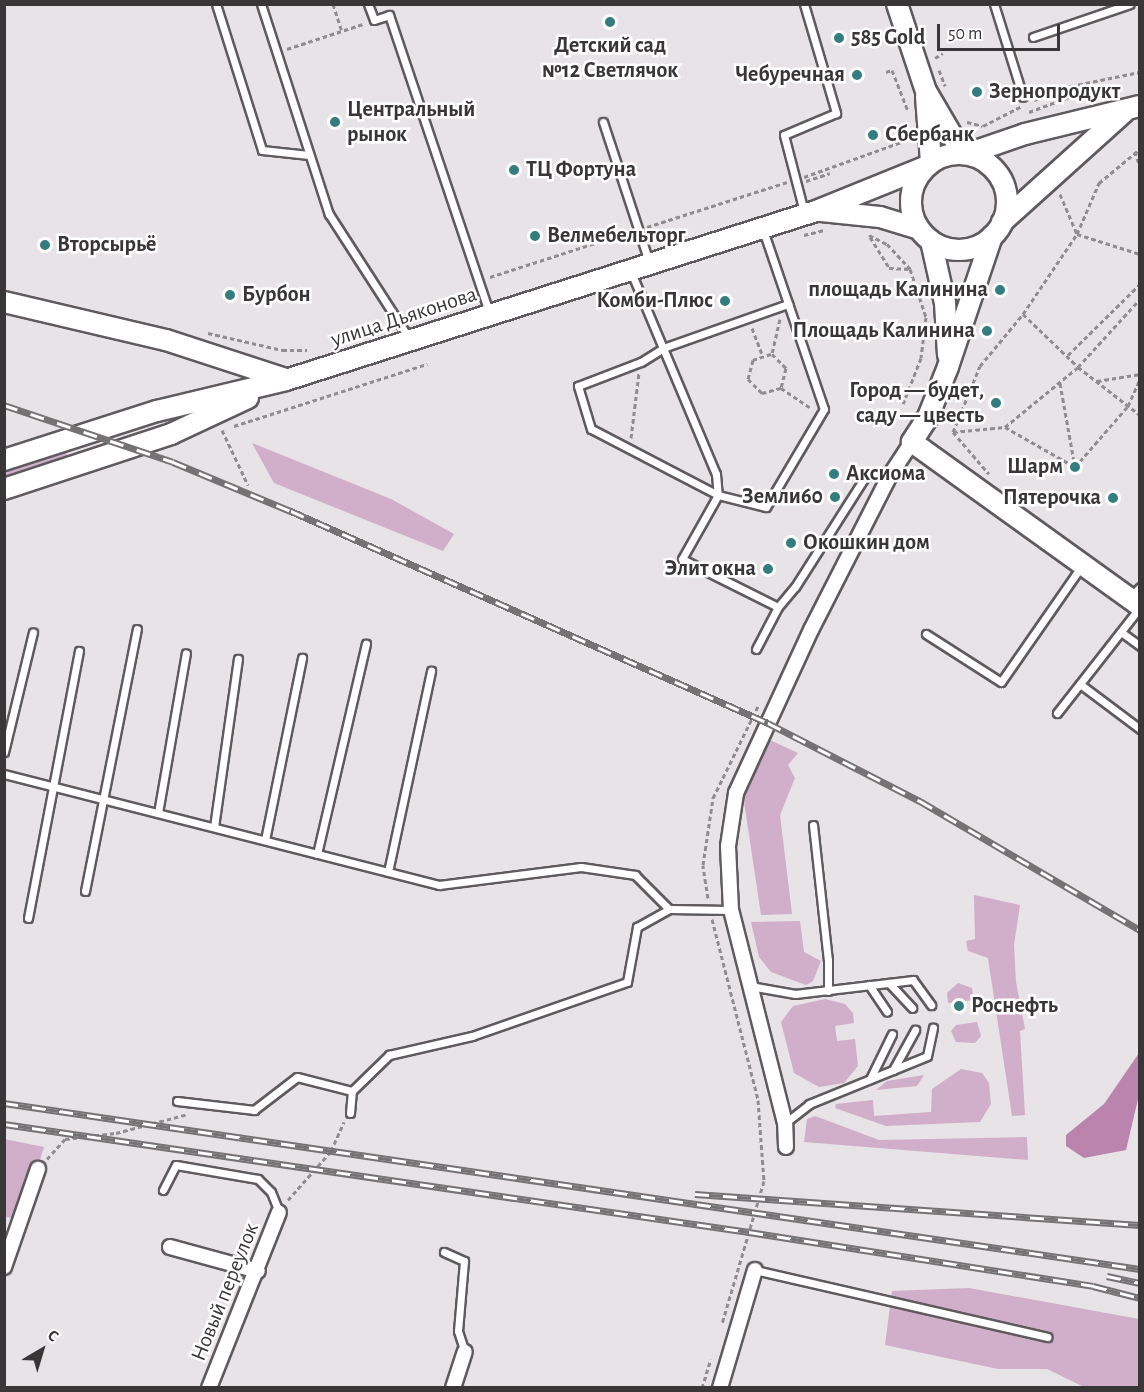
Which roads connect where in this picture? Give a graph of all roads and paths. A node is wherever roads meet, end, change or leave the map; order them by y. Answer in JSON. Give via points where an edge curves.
{"nodes":[{"id":1,"x":216,"y":4,"type":"edge"},
{"id":2,"x":261,"y":4,"type":"edge"},
{"id":3,"x":333,"y":4,"type":"edge"},
{"id":4,"x":368,"y":4,"type":"edge"},
{"id":5,"x":804,"y":4,"type":"edge"},
{"id":6,"x":897,"y":4,"type":"edge"},
{"id":7,"x":994,"y":4,"type":"edge"},
{"id":8,"x":1130,"y":4,"type":"edge"},
{"id":9,"x":374,"y":20,"type":"junction"},
{"id":10,"x":342,"y":31,"type":"junction"},
{"id":11,"x":1033,"y":38,"type":"dead end"},
{"id":12,"x":276,"y":53,"type":"junction"},
{"id":13,"x":943,"y":53,"type":"dead end"},
{"id":14,"x":886,"y":72,"type":"dead end"},
{"id":15,"x":1140,"y":72,"type":"edge"},
{"id":16,"x":1077,"y":85,"type":"junction"},
{"id":17,"x":946,"y":87,"type":"dead end"},
{"id":18,"x":926,"y":91,"type":"junction"},
{"id":19,"x":1023,"y":97,"type":"dead end"},
{"id":20,"x":1133,"y":108,"type":"edge"},
{"id":21,"x":1029,"y":112,"type":"dead end"},
{"id":22,"x":908,"y":113,"type":"dead end"},
{"id":23,"x":603,"y":122,"type":"dead end"},
{"id":24,"x":967,"y":122,"type":"dead end"},
{"id":25,"x":908,"y":140,"type":"dead end"},
{"id":26,"x":1137,"y":150,"type":"edge"},
{"id":27,"x":965,"y":154,"type":"junction"},
{"id":28,"x":309,"y":155,"type":"junction"},
{"id":29,"x":928,"y":165,"type":"junction"},
{"id":30,"x":1140,"y":167,"type":"edge"},
{"id":31,"x":796,"y":179,"type":"junction"},
{"id":32,"x":1060,"y":192,"type":"dead end"},
{"id":33,"x":810,"y":212,"type":"junction"},
{"id":34,"x":762,"y":227,"type":"junction"},
{"id":35,"x":639,"y":229,"type":"junction"},
{"id":36,"x":997,"y":229,"type":"junction"},
{"id":37,"x":832,"y":230,"type":"dead end"},
{"id":38,"x":858,"y":233,"type":"dead end"},
{"id":39,"x":1077,"y":234,"type":"junction"},
{"id":40,"x":925,"y":235,"type":"junction"},
{"id":41,"x":801,"y":236,"type":"dead end"},
{"id":42,"x":870,"y":237,"type":"dead end"},
{"id":43,"x":1140,"y":254,"type":"edge"},
{"id":44,"x":650,"y":264,"type":"junction"},
{"id":45,"x":910,"y":269,"type":"junction"},
{"id":46,"x":630,"y":270,"type":"junction"},
{"id":47,"x":480,"y":281,"type":"junction"},
{"id":48,"x":1140,"y":285,"type":"edge"},
{"id":49,"x":1140,"y":300,"type":"edge"},
{"id":50,"x":4,"y":302,"type":"edge"},
{"id":51,"x":788,"y":304,"type":"junction"},
{"id":52,"x":1023,"y":314,"type":"junction"},
{"id":53,"x":490,"y":315,"type":"junction"},
{"id":54,"x":748,"y":318,"type":"junction"},
{"id":55,"x":206,"y":333,"type":"dead end"},
{"id":56,"x":410,"y":340,"type":"junction"},
{"id":57,"x":663,"y":348,"type":"junction"},
{"id":58,"x":307,"y":350,"type":"dead end"},
{"id":59,"x":762,"y":354,"type":"junction"},
{"id":60,"x":772,"y":354,"type":"junction"},
{"id":61,"x":1068,"y":355,"type":"junction"},
{"id":62,"x":641,"y":362,"type":"junction"},
{"id":63,"x":427,"y":364,"type":"dead end"},
{"id":64,"x":1078,"y":366,"type":"junction"},
{"id":65,"x":948,"y":367,"type":"junction"},
{"id":66,"x":1140,"y":374,"type":"edge"},
{"id":67,"x":1140,"y":379,"type":"edge"},
{"id":68,"x":286,"y":380,"type":"junction"},
{"id":69,"x":1097,"y":381,"type":"junction"},
{"id":70,"x":1060,"y":382,"type":"junction"},
{"id":71,"x":782,"y":388,"type":"junction"},
{"id":72,"x":903,"y":404,"type":"dead end"},
{"id":73,"x":1128,"y":406,"type":"junction"},
{"id":74,"x":821,"y":414,"type":"junction"},
{"id":75,"x":1140,"y":415,"type":"edge"},
{"id":76,"x":1005,"y":427,"type":"junction"},
{"id":77,"x":222,"y":429,"type":"junction"},
{"id":78,"x":211,"y":433,"type":"dead end"},
{"id":79,"x":912,"y":442,"type":"junction"},
{"id":80,"x":629,"y":448,"type":"junction"},
{"id":81,"x":4,"y":460,"type":"edge"},
{"id":82,"x":1075,"y":467,"type":"junction"},
{"id":83,"x":889,"y":477,"type":"junction"},
{"id":84,"x":248,"y":485,"type":"dead end"},
{"id":85,"x":4,"y":489,"type":"edge"},
{"id":86,"x":718,"y":495,"type":"junction"},
{"id":87,"x":1082,"y":565,"type":"junction"},
{"id":88,"x":1137,"y":600,"type":"edge"},
{"id":89,"x":777,"y":607,"type":"junction"},
{"id":90,"x":137,"y":629,"type":"dead end"},
{"id":91,"x":33,"y":632,"type":"dead end"},
{"id":92,"x":1121,"y":632,"type":"junction"},
{"id":93,"x":926,"y":634,"type":"dead end"},
{"id":94,"x":366,"y":644,"type":"dead end"},
{"id":95,"x":1140,"y":646,"type":"edge"},
{"id":96,"x":756,"y":649,"type":"dead end"},
{"id":97,"x":79,"y":651,"type":"dead end"},
{"id":98,"x":186,"y":653,"type":"dead end"},
{"id":99,"x":238,"y":658,"type":"dead end"},
{"id":100,"x":302,"y":658,"type":"dead end"},
{"id":101,"x":431,"y":671,"type":"dead end"},
{"id":102,"x":1080,"y":684,"type":"junction"},
{"id":103,"x":764,"y":695,"type":"dead end"},
{"id":104,"x":1057,"y":713,"type":"dead end"},
{"id":105,"x":1140,"y":729,"type":"edge"},
{"id":106,"x":4,"y":752,"type":"edge"},
{"id":107,"x":4,"y":774,"type":"edge"},
{"id":108,"x":54,"y":786,"type":"junction"},
{"id":109,"x":104,"y":799,"type":"junction"},
{"id":110,"x":158,"y":813,"type":"junction"},
{"id":111,"x":813,"y":825,"type":"dead end"},
{"id":112,"x":214,"y":827,"type":"junction"},
{"id":113,"x":265,"y":840,"type":"junction"},
{"id":114,"x":317,"y":854,"type":"junction"},
{"id":115,"x":388,"y":872,"type":"junction"},
{"id":116,"x":86,"y":891,"type":"dead end"},
{"id":117,"x":669,"y":909,"type":"junction"},
{"id":118,"x":731,"y":910,"type":"junction"},
{"id":119,"x":710,"y":911,"type":"junction"},
{"id":120,"x":27,"y":918,"type":"dead end"},
{"id":121,"x":889,"y":982,"type":"junction"},
{"id":122,"x":869,"y":985,"type":"junction"},
{"id":123,"x":749,"y":986,"type":"junction"},
{"id":124,"x":828,"y":991,"type":"junction"},
{"id":125,"x":931,"y":1005,"type":"dead end"},
{"id":126,"x":912,"y":1008,"type":"dead end"},
{"id":127,"x":887,"y":1012,"type":"dead end"},
{"id":128,"x":933,"y":1028,"type":"dead end"},
{"id":129,"x":915,"y":1030,"type":"dead end"},
{"id":130,"x":892,"y":1034,"type":"dead end"},
{"id":131,"x":892,"y":1070,"type":"junction"},
{"id":132,"x":870,"y":1079,"type":"junction"},
{"id":133,"x":352,"y":1091,"type":"junction"},
{"id":134,"x":177,"y":1101,"type":"dead end"},
{"id":135,"x":208,"y":1105,"type":"junction"},
{"id":136,"x":350,"y":1113,"type":"joint"},
{"id":137,"x":785,"y":1123,"type":"junction"},
{"id":138,"x":786,"y":1147,"type":"dead end"},
{"id":139,"x":38,"y":1169,"type":"joint"},
{"id":140,"x":163,"y":1190,"type":"dead end"},
{"id":141,"x":279,"y":1212,"type":"junction"},
{"id":142,"x":171,"y":1247,"type":"dead end"},
{"id":143,"x":444,"y":1252,"type":"dead end"},
{"id":144,"x":4,"y":1267,"type":"edge"},
{"id":145,"x":755,"y":1270,"type":"joint"},
{"id":146,"x":258,"y":1271,"type":"junction"},
{"id":147,"x":720,"y":1331,"type":"dead end"},
{"id":148,"x":1047,"y":1337,"type":"dead end"},
{"id":149,"x":465,"y":1352,"type":"joint"},
{"id":150,"x":714,"y":1352,"type":"dead end"},
{"id":151,"x":724,"y":1386,"type":"edge"},
{"id":152,"x":209,"y":1388,"type":"edge"},
{"id":153,"x":453,"y":1388,"type":"edge"},
{"id":154,"x":702,"y":1388,"type":"edge"}],
"edges":[{"from":1,"to":28,"type":"lane","via":[[262,150]]},
{"from":2,"to":12,"type":"lane"},
{"from":3,"to":10,"type":"path"},
{"from":4,"to":9,"type":"lane"},
{"from":5,"to":31,"type":"lane","via":[[836,113],[784,135]]},
{"from":6,"to":18,"type":"main road"},
{"from":7,"to":19,"type":"lane"},
{"from":8,"to":11,"type":"lane"},
{"from":9,"to":10,"type":"path"},
{"from":9,"to":47,"type":"lane","via":[[389,15]]},
{"from":10,"to":12,"type":"path"},
{"from":12,"to":28,"type":"lane"},
{"from":13,"to":17,"type":"path","via":[[934,56]]},
{"from":14,"to":22,"type":"path","via":[[892,70]]},
{"from":15,"to":16,"type":"path"},
{"from":16,"to":21,"type":"path","via":[[1072,96]]},
{"from":16,"to":24,"type":"path","via":[[1030,102],[983,126]]},
{"from":18,"to":27,"type":"main road"},
{"from":18,"to":29,"type":"main road"},
{"from":20,"to":27,"type":"main road","via":[[1025,134]]},
{"from":20,"to":36,"type":"main road"},
{"from":23,"to":35,"type":"lane"},
{"from":25,"to":31,"type":"path"},
{"from":26,"to":30,"type":"path"},
{"from":26,"to":39,"type":"path","via":[[1099,183]]},
{"from":27,"to":29,"type":"main road","via":[[946,155]]},
{"from":27,"to":36,"type":"main road","via":[[986,162],[1002,181],[1007,206]]},
{"from":28,"to":56,"type":"lane","via":[[329,214]]},
{"from":29,"to":33,"type":"main road","name":"улица Дьяконова"},
{"from":29,"to":40,"type":"main road","via":[[910,197]]},
{"from":31,"to":33,"type":"lane"},
{"from":31,"to":35,"type":"path"},
{"from":32,"to":39,"type":"path"},
{"from":33,"to":34,"type":"main road","name":"улица Дьяконова"},
{"from":33,"to":40,"type":"main road","name":"улица Дьяконова","via":[[871,216]]},
{"from":34,"to":44,"type":"main road","name":"улица Дьяконова"},
{"from":34,"to":51,"type":"lane"},
{"from":35,"to":44,"type":"lane"},
{"from":35,"to":47,"type":"path"},
{"from":36,"to":40,"type":"main road","via":[[979,245],[963,250]]},
{"from":36,"to":65,"type":"main road"},
{"from":37,"to":41,"type":"path"},
{"from":38,"to":45,"type":"path","via":[[887,244]]},
{"from":39,"to":43,"type":"path"},
{"from":39,"to":52,"type":"path"},
{"from":40,"to":65,"type":"main road","via":[[945,303]]},
{"from":42,"to":45,"type":"path","via":[[889,268]]},
{"from":44,"to":46,"type":"main road","name":"улица Дьяконова"},
{"from":45,"to":72,"type":"path","via":[[926,317],[926,339]]},
{"from":46,"to":53,"type":"main road","name":"улица Дьяконова"},
{"from":46,"to":57,"type":"lane"},
{"from":47,"to":53,"type":"lane"},
{"from":48,"to":61,"type":"path"},
{"from":49,"to":64,"type":"path"},
{"from":50,"to":68,"type":"main road","via":[[166,340]]},
{"from":51,"to":54,"type":"lane"},
{"from":51,"to":60,"type":"path","via":[[781,316]]},
{"from":51,"to":74,"type":"lane","via":[[824,409]]},
{"from":52,"to":61,"type":"path"},
{"from":52,"to":76,"type":"path","via":[[980,366],[953,432]]},
{"from":53,"to":56,"type":"main road","name":"улица Дьяконова"},
{"from":54,"to":57,"type":"lane"},
{"from":54,"to":59,"type":"path"},
{"from":55,"to":58,"type":"path","via":[[282,350]]},
{"from":56,"to":68,"type":"main road","name":"улица Дьяконова"},
{"from":57,"to":62,"type":"lane"},
{"from":57,"to":86,"type":"lane","via":[[716,474]]},
{"from":59,"to":60,"type":"path"},
{"from":59,"to":71,"type":"path","via":[[748,369],[753,388],[762,393]]},
{"from":60,"to":71,"type":"path","via":[[786,368]]},
{"from":61,"to":64,"type":"path"},
{"from":62,"to":80,"type":"path"},
{"from":62,"to":80,"type":"lane","via":[[578,386],[591,429]]},
{"from":63,"to":77,"type":"path"},
{"from":64,"to":69,"type":"path"},
{"from":64,"to":70,"type":"path"},
{"from":65,"to":79,"type":"main road","via":[[928,417]]},
{"from":66,"to":69,"type":"path"},
{"from":67,"to":73,"type":"path"},
{"from":68,"to":81,"type":"main road","via":[[157,411]]},
{"from":68,"to":85,"type":"main road","via":[[171,434]]},
{"from":69,"to":73,"type":"path"},
{"from":70,"to":76,"type":"path"},
{"from":70,"to":82,"type":"path"},
{"from":71,"to":74,"type":"path"},
{"from":73,"to":75,"type":"path"},
{"from":73,"to":82,"type":"path"},
{"from":74,"to":86,"type":"lane","via":[[766,507]]},
{"from":76,"to":82,"type":"path"},
{"from":77,"to":78,"type":"path"},
{"from":77,"to":84,"type":"path"},
{"from":79,"to":83,"type":"street"},
{"from":79,"to":87,"type":"main road"},
{"from":80,"to":86,"type":"lane"},
{"from":83,"to":89,"type":"lane","via":[[867,474],[795,587]]},
{"from":83,"to":118,"type":"street","via":[[811,630],[736,793],[728,846]]},
{"from":86,"to":89,"type":"lane","via":[[682,559]]},
{"from":87,"to":88,"type":"main road"},
{"from":87,"to":93,"type":"lane","via":[[1001,682]]},
{"from":88,"to":92,"type":"lane"},
{"from":89,"to":96,"type":"lane"},
{"from":90,"to":109,"type":"lane"},
{"from":91,"to":106,"type":"lane"},
{"from":92,"to":95,"type":"lane"},
{"from":92,"to":102,"type":"lane"},
{"from":94,"to":114,"type":"lane"},
{"from":97,"to":108,"type":"lane"},
{"from":98,"to":110,"type":"lane"},
{"from":99,"to":112,"type":"lane"},
{"from":100,"to":113,"type":"lane"},
{"from":101,"to":115,"type":"lane"},
{"from":102,"to":104,"type":"lane"},
{"from":102,"to":105,"type":"lane"},
{"from":103,"to":119,"type":"path","via":[[713,798],[703,865]]},
{"from":107,"to":108,"type":"lane"},
{"from":108,"to":109,"type":"lane"},
{"from":108,"to":120,"type":"lane"},
{"from":109,"to":110,"type":"lane"},
{"from":109,"to":116,"type":"lane"},
{"from":110,"to":112,"type":"lane"},
{"from":111,"to":124,"type":"lane"},
{"from":112,"to":113,"type":"lane"},
{"from":113,"to":114,"type":"lane"},
{"from":114,"to":115,"type":"lane"},
{"from":115,"to":117,"type":"lane","via":[[439,885],[581,867],[635,875]]},
{"from":117,"to":119,"type":"lane"},
{"from":117,"to":133,"type":"lane","via":[[637,927],[627,982],[472,1036],[389,1055]]},
{"from":118,"to":119,"type":"lane"},
{"from":118,"to":123,"type":"street"},
{"from":119,"to":147,"type":"path","via":[[758,1100],[764,1181]]},
{"from":121,"to":122,"type":"lane"},
{"from":121,"to":125,"type":"lane","via":[[913,980]]},
{"from":121,"to":126,"type":"lane"},
{"from":122,"to":124,"type":"lane"},
{"from":122,"to":127,"type":"lane"},
{"from":123,"to":124,"type":"lane","via":[[795,994]]},
{"from":123,"to":137,"type":"street"},
{"from":128,"to":131,"type":"lane","via":[[927,1056]]},
{"from":129,"to":131,"type":"lane"},
{"from":130,"to":132,"type":"lane"},
{"from":131,"to":132,"type":"lane"},
{"from":132,"to":137,"type":"lane","via":[[809,1104]]},
{"from":133,"to":135,"type":"lane","via":[[297,1077],[254,1110]]},
{"from":133,"to":136,"type":"lane"},
{"from":134,"to":135,"type":"lane"},
{"from":135,"to":139,"type":"path","via":[[177,1119],[116,1133],[65,1139]]},
{"from":136,"to":141,"type":"path","via":[[331,1150],[311,1169]]},
{"from":137,"to":138,"type":"street"},
{"from":139,"to":144,"type":"street"},
{"from":140,"to":141,"type":"lane","via":[[176,1165],[258,1179],[272,1192]]},
{"from":141,"to":146,"type":"street","name":"Новый переулок"},
{"from":142,"to":146,"type":"street"},
{"from":143,"to":149,"type":"lane","via":[[464,1261],[458,1331]]},
{"from":145,"to":148,"type":"lane"},
{"from":145,"to":151,"type":"street"},
{"from":146,"to":152,"type":"street","name":"Новый переулок"},
{"from":149,"to":153,"type":"street"},
{"from":150,"to":154,"type":"path"}]}
